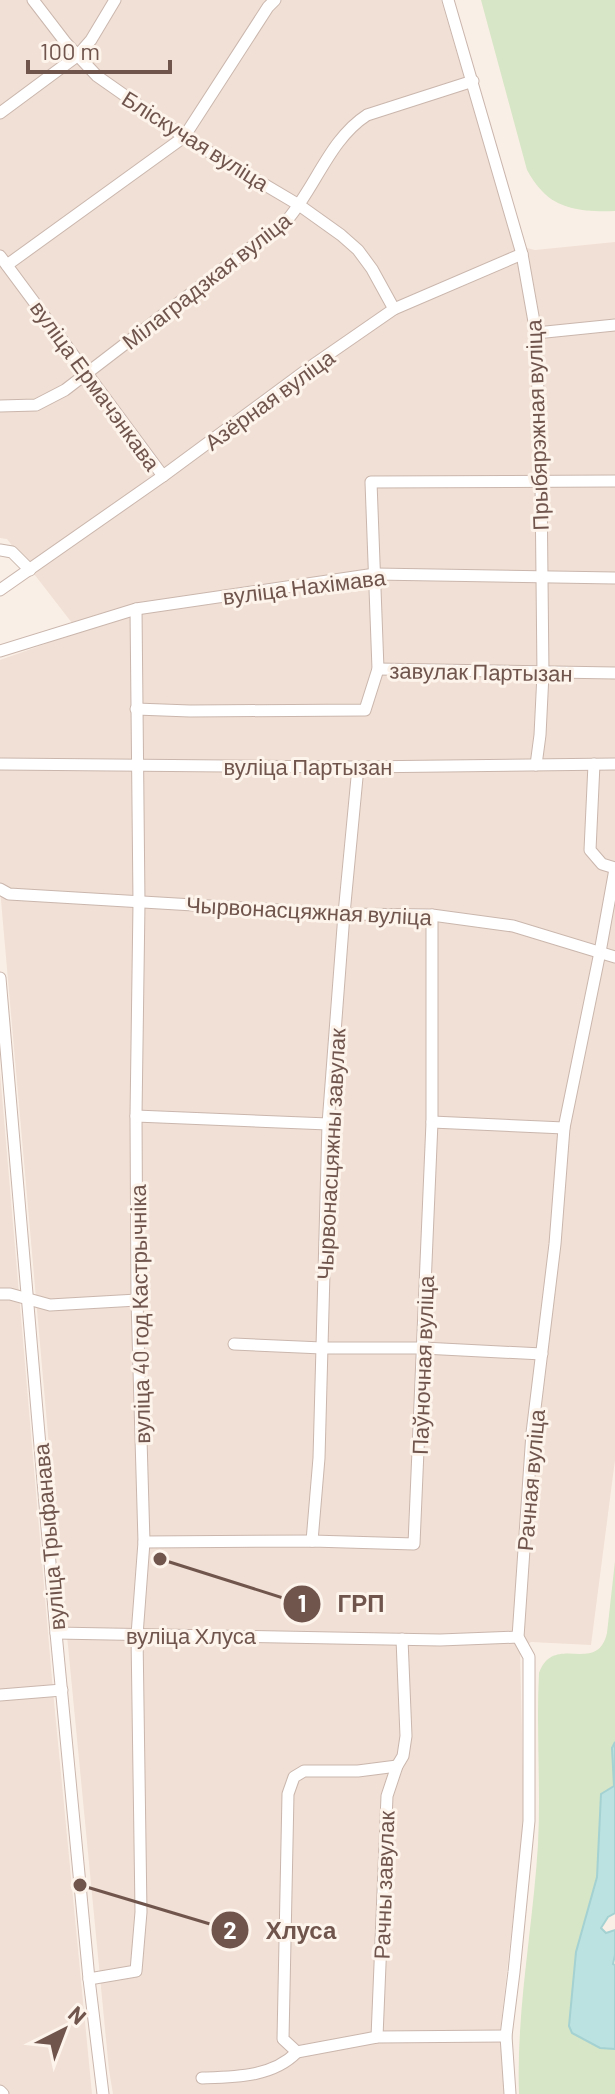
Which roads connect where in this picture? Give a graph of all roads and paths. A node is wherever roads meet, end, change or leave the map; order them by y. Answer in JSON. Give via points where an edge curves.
{"nodes":[{"id":1,"x":33,"y":0,"type":"edge"},
{"id":2,"x":115,"y":0,"type":"edge"},
{"id":3,"x":275,"y":0,"type":"edge"},
{"id":4,"x":448,"y":0,"type":"edge"},
{"id":5,"x":77,"y":56,"type":"junction"},
{"id":6,"x":473,"y":81,"type":"junction"},
{"id":7,"x":0,"y":113,"type":"edge"},
{"id":8,"x":184,"y":137,"type":"junction"},
{"id":9,"x":299,"y":205,"type":"junction"},
{"id":10,"x":522,"y":254,"type":"junction"},
{"id":11,"x":3,"y":261,"type":"edge"},
{"id":12,"x":394,"y":309,"type":"junction"},
{"id":13,"x":615,"y":325,"type":"edge"},
{"id":14,"x":536,"y":333,"type":"junction"},
{"id":15,"x":88,"y":373,"type":"junction"},
{"id":16,"x":0,"y":406,"type":"edge"},
{"id":17,"x":163,"y":476,"type":"junction"},
{"id":18,"x":615,"y":481,"type":"edge"},
{"id":19,"x":541,"y":482,"type":"junction"},
{"id":20,"x":0,"y":550,"type":"edge"},
{"id":21,"x":30,"y":570,"type":"junction"},
{"id":22,"x":375,"y":574,"type":"junction"},
{"id":23,"x":542,"y":576,"type":"junction"},
{"id":24,"x":615,"y":578,"type":"edge"},
{"id":25,"x":0,"y":590,"type":"edge"},
{"id":26,"x":136,"y":609,"type":"junction"},
{"id":27,"x":0,"y":651,"type":"edge"},
{"id":28,"x":378,"y":669,"type":"junction"},
{"id":29,"x":615,"y":673,"type":"edge"},
{"id":30,"x":543,"y":674,"type":"junction"},
{"id":31,"x":136,"y":709,"type":"junction"},
{"id":32,"x":0,"y":764,"type":"edge"},
{"id":33,"x":594,"y":764,"type":"junction"},
{"id":34,"x":615,"y":764,"type":"edge"},
{"id":35,"x":139,"y":765,"type":"junction"},
{"id":36,"x":536,"y":765,"type":"junction"},
{"id":37,"x":358,"y":767,"type":"junction"},
{"id":38,"x":615,"y":868,"type":"edge"},
{"id":39,"x":0,"y":889,"type":"edge"},
{"id":40,"x":139,"y":903,"type":"junction"},
{"id":41,"x":344,"y":914,"type":"junction"},
{"id":42,"x":432,"y":915,"type":"junction"},
{"id":43,"x":600,"y":952,"type":"junction"},
{"id":44,"x":615,"y":957,"type":"edge"},
{"id":45,"x":0,"y":978,"type":"edge"},
{"id":46,"x":136,"y":1116,"type":"junction"},
{"id":47,"x":432,"y":1122,"type":"junction"},
{"id":48,"x":328,"y":1124,"type":"junction"},
{"id":49,"x":564,"y":1128,"type":"junction"},
{"id":50,"x":0,"y":1294,"type":"edge"},
{"id":51,"x":27,"y":1299,"type":"junction"},
{"id":52,"x":137,"y":1300,"type":"junction"},
{"id":53,"x":234,"y":1344,"type":"dead end"},
{"id":54,"x":322,"y":1348,"type":"junction"},
{"id":55,"x":423,"y":1348,"type":"junction"},
{"id":56,"x":542,"y":1354,"type":"junction"},
{"id":57,"x":312,"y":1541,"type":"junction"},
{"id":58,"x":144,"y":1542,"type":"junction"},
{"id":59,"x":56,"y":1633,"type":"junction"},
{"id":60,"x":137,"y":1635,"type":"junction"},
{"id":61,"x":518,"y":1637,"type":"junction"},
{"id":62,"x":402,"y":1639,"type":"junction"},
{"id":63,"x":62,"y":1690,"type":"junction"},
{"id":64,"x":0,"y":1695,"type":"edge"},
{"id":65,"x":397,"y":1766,"type":"junction"},
{"id":66,"x":89,"y":1979,"type":"junction"},
{"id":67,"x":506,"y":2036,"type":"junction"},
{"id":68,"x":377,"y":2037,"type":"junction"},
{"id":69,"x":297,"y":2052,"type":"junction"},
{"id":70,"x":202,"y":2078,"type":"dead end"},
{"id":71,"x":103,"y":2094,"type":"edge"},
{"id":72,"x":510,"y":2094,"type":"edge"}],
"edges":[{"from":1,"to":5,"type":"street","name":"Бліскучая вуліца"},
{"from":2,"to":5,"type":"street"},
{"from":3,"to":8,"type":"street"},
{"from":4,"to":6,"type":"street","name":"Прыбярэжная вуліца"},
{"from":5,"to":7,"type":"street"},
{"from":5,"to":8,"type":"street","name":"Бліскучая вуліца"},
{"from":6,"to":9,"type":"street","name":"Мілаградзкая вуліца","via":[[367,115],[352,125]]},
{"from":6,"to":10,"type":"street","name":"Прыбярэжная вуліца"},
{"from":8,"to":9,"type":"street","name":"Бліскучая вуліца"},
{"from":8,"to":11,"type":"street"},
{"from":9,"to":12,"type":"street","name":"Бліскучая вуліца","via":[[358,250]]},
{"from":9,"to":15,"type":"street","name":"Мілаградзкая вуліца","via":[[288,219]]},
{"from":10,"to":12,"type":"street","name":"Азёрная вуліца"},
{"from":10,"to":14,"type":"street","name":"Прыбярэжная вуліца"},
{"from":11,"to":15,"type":"street","name":"вуліца Ермачэнкава"},
{"from":12,"to":17,"type":"street","name":"Азёрная вуліца"},
{"from":13,"to":14,"type":"street"},
{"from":14,"to":19,"type":"street","name":"Прыбярэжная вуліца"},
{"from":15,"to":16,"type":"street","name":"Мілаградзкая вуліца","via":[[36,405]]},
{"from":15,"to":17,"type":"street","name":"вуліца Ермачэнкава"},
{"from":17,"to":21,"type":"street","name":"Азёрная вуліца"},
{"from":18,"to":19,"type":"street"},
{"from":19,"to":22,"type":"street","via":[[371,482]]},
{"from":19,"to":23,"type":"street","name":"Прыбярэжная вуліца"},
{"from":20,"to":21,"type":"street","via":[[12,552]]},
{"from":21,"to":25,"type":"street","name":"Азёрная вуліца"},
{"from":22,"to":23,"type":"street","name":"вуліца Нахімава"},
{"from":22,"to":26,"type":"street","name":"вуліца Нахімава"},
{"from":22,"to":28,"type":"street"},
{"from":23,"to":24,"type":"street","name":"вуліца Нахімава"},
{"from":23,"to":30,"type":"street","name":"Прыбярэжная вуліца"},
{"from":26,"to":27,"type":"street","name":"вуліца Нахімава"},
{"from":26,"to":31,"type":"street","name":"вуліца 40 год Кастрычніка"},
{"from":28,"to":30,"type":"street","name":"завулак Партызан"},
{"from":28,"to":31,"type":"street","name":"завулак Партызан","via":[[365,710]]},
{"from":29,"to":30,"type":"street","name":"завулак Партызан"},
{"from":30,"to":36,"type":"street","name":"Прыбярэжная вуліца"},
{"from":31,"to":35,"type":"street","name":"вуліца 40 год Кастрычніка"},
{"from":32,"to":35,"type":"street","name":"вуліца Партызан"},
{"from":33,"to":34,"type":"street","name":"вуліца Партызан"},
{"from":33,"to":36,"type":"street","name":"вуліца Партызан"},
{"from":33,"to":38,"type":"street","name":"Рачная вуліца","via":[[590,850],[602,864]]},
{"from":35,"to":37,"type":"street","name":"вуліца Партызан"},
{"from":35,"to":40,"type":"street","name":"вуліца 40 год Кастрычніка"},
{"from":36,"to":37,"type":"street","name":"вуліца Партызан"},
{"from":37,"to":41,"type":"street","name":"Чырвонасцяжны завулак"},
{"from":38,"to":43,"type":"street","name":"Рачная вуліца"},
{"from":39,"to":40,"type":"street","name":"Чырвонасцяжная вуліца","via":[[9,894]]},
{"from":40,"to":41,"type":"street","name":"Чырвонасцяжная вуліца"},
{"from":40,"to":46,"type":"street","name":"вуліца 40 год Кастрычніка"},
{"from":41,"to":42,"type":"street","name":"Чырвонасцяжная вуліца"},
{"from":41,"to":48,"type":"street","name":"Чырвонасцяжны завулак"},
{"from":42,"to":43,"type":"street","name":"Чырвонасцяжная вуліца","via":[[513,926]]},
{"from":42,"to":47,"type":"street","name":"Паўночная вуліца"},
{"from":43,"to":44,"type":"street","name":"Чырвонасцяжная вуліца"},
{"from":43,"to":49,"type":"street","name":"Рачная вуліца"},
{"from":45,"to":51,"type":"street","name":"вуліца Трыфанава"},
{"from":46,"to":48,"type":"street"},
{"from":46,"to":52,"type":"street","name":"вуліца 40 год Кастрычніка"},
{"from":47,"to":49,"type":"street"},
{"from":47,"to":55,"type":"street","name":"Паўночная вуліца"},
{"from":48,"to":54,"type":"street","name":"Чырвонасцяжны завулак"},
{"from":49,"to":56,"type":"street","name":"Рачная вуліца"},
{"from":50,"to":51,"type":"street"},
{"from":51,"to":52,"type":"street","via":[[50,1305]]},
{"from":51,"to":59,"type":"street","name":"вуліца Трыфанава"},
{"from":52,"to":58,"type":"street","name":"вуліца 40 год Кастрычніка"},
{"from":53,"to":54,"type":"street"},
{"from":54,"to":55,"type":"street"},
{"from":54,"to":57,"type":"street","name":"Чырвонасцяжны завулак"},
{"from":55,"to":56,"type":"street"},
{"from":55,"to":57,"type":"street","name":"Паўночная вуліца","via":[[414,1544]]},
{"from":56,"to":61,"type":"street","name":"Рачная вуліца"},
{"from":57,"to":58,"type":"street","name":"Паўночная вуліца"},
{"from":58,"to":60,"type":"street","name":"вуліца 40 год Кастрычніка"},
{"from":59,"to":60,"type":"street","name":"вуліца Хлуса"},
{"from":59,"to":63,"type":"street","name":"вуліца Трыфанава"},
{"from":60,"to":62,"type":"street","name":"вуліца Хлуса"},
{"from":60,"to":66,"type":"street","name":"вуліца 40 год Кастрычніка","via":[[141,1912],[136,1971]]},
{"from":61,"to":62,"type":"street","name":"вуліца Хлуса"},
{"from":61,"to":67,"type":"street","name":"Рачная вуліца","via":[[529,1657],[529,1821]]},
{"from":62,"to":65,"type":"street","name":"Рачны завулак","via":[[406,1736]]},
{"from":63,"to":64,"type":"street"},
{"from":63,"to":66,"type":"street","name":"вуліца Трыфанава"},
{"from":65,"to":68,"type":"street","name":"Рачны завулак","via":[[387,1796]]},
{"from":65,"to":69,"type":"street","via":[[304,1771],[294,1777],[288,1794],[283,2039]]},
{"from":66,"to":71,"type":"street","name":"вуліца Трыфанава"},
{"from":67,"to":68,"type":"street"},
{"from":67,"to":72,"type":"street","name":"Рачная вуліца"},
{"from":68,"to":69,"type":"street"},
{"from":69,"to":70,"type":"street","via":[[266,2072]]}]}
